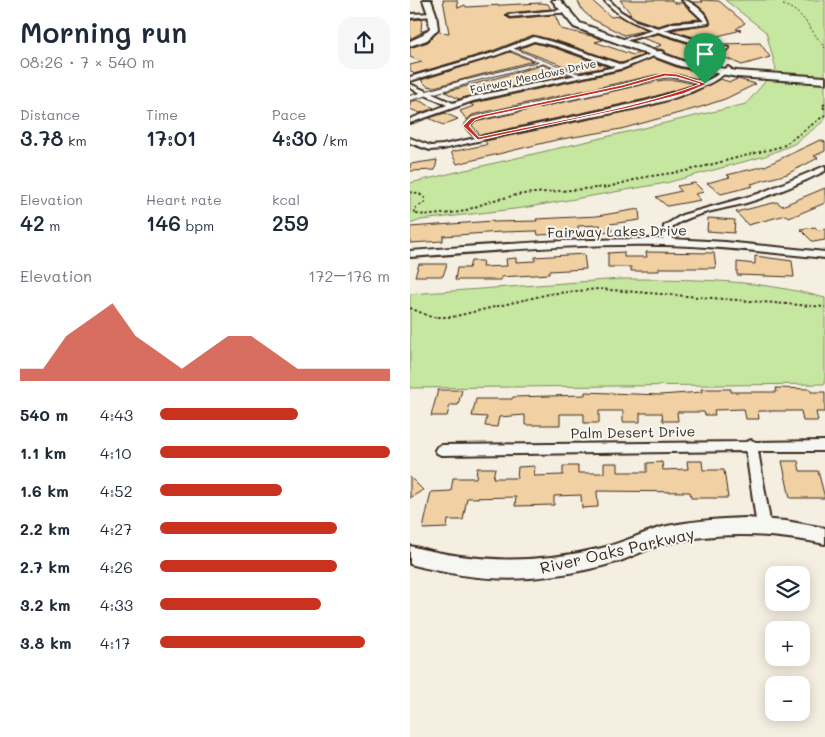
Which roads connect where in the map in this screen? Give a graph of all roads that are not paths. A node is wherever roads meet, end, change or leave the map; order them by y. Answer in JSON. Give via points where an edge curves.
{"nodes":[{"id":1,"x":427,"y":0,"type":"edge"},
{"id":2,"x":556,"y":0,"type":"edge"},
{"id":3,"x":562,"y":0,"type":"edge"},
{"id":4,"x":606,"y":0,"type":"edge"},
{"id":5,"x":684,"y":0,"type":"edge"},
{"id":6,"x":566,"y":11,"type":"junction"},
{"id":7,"x":432,"y":14,"type":"junction"},
{"id":8,"x":510,"y":15,"type":"dead end"},
{"id":9,"x":410,"y":16,"type":"edge"},
{"id":10,"x":658,"y":30,"type":"junction"},
{"id":11,"x":622,"y":41,"type":"junction"},
{"id":12,"x":410,"y":44,"type":"edge"},
{"id":13,"x":726,"y":48,"type":"dead end"},
{"id":14,"x":511,"y":49,"type":"junction"},
{"id":15,"x":658,"y":54,"type":"junction"},
{"id":16,"x":544,"y":62,"type":"junction"},
{"id":17,"x":622,"y":67,"type":"junction"},
{"id":18,"x":727,"y":71,"type":"junction"},
{"id":19,"x":581,"y":76,"type":"junction"},
{"id":20,"x":825,"y":76,"type":"edge"},
{"id":21,"x":410,"y":79,"type":"edge"},
{"id":22,"x":825,"y":80,"type":"edge"},
{"id":23,"x":705,"y":84,"type":"junction"},
{"id":24,"x":410,"y":86,"type":"edge"},
{"id":25,"x":426,"y":93,"type":"junction"},
{"id":26,"x":410,"y":98,"type":"edge"},
{"id":27,"x":452,"y":105,"type":"junction"},
{"id":28,"x":410,"y":121,"type":"edge"},
{"id":29,"x":478,"y":139,"type":"junction"},
{"id":30,"x":410,"y":140,"type":"edge"},
{"id":31,"x":825,"y":168,"type":"edge"},
{"id":32,"x":667,"y":242,"type":"junction"},
{"id":33,"x":410,"y":254,"type":"edge"},
{"id":34,"x":825,"y":255,"type":"edge"},
{"id":35,"x":750,"y":445,"type":"junction"},
{"id":36,"x":825,"y":446,"type":"edge"},
{"id":37,"x":441,"y":450,"type":"dead end"},
{"id":38,"x":764,"y":527,"type":"junction"},
{"id":39,"x":825,"y":536,"type":"edge"},
{"id":40,"x":410,"y":556,"type":"edge"}],
"edges":[{"from":1,"to":7,"type":"street"},
{"from":2,"to":6,"type":"street"},
{"from":3,"to":6,"type":"street"},
{"from":4,"to":10,"type":"street","via":[[625,18]]},
{"from":5,"to":10,"type":"street","via":[[708,20]]},
{"from":6,"to":8,"type":"street"},
{"from":6,"to":11,"type":"street","via":[[577,25]]},
{"from":7,"to":9,"type":"street"},
{"from":7,"to":12,"type":"street","via":[[434,24],[431,32]]},
{"from":10,"to":11,"type":"street"},
{"from":10,"to":13,"type":"street"},
{"from":11,"to":15,"type":"street"},
{"from":14,"to":16,"type":"lane"},
{"from":14,"to":17,"type":"street","via":[[531,40],[541,40]]},
{"from":14,"to":21,"type":"street"},
{"from":15,"to":17,"type":"street","name":"Fairway Meadows Drive"},
{"from":15,"to":18,"type":"street"},
{"from":16,"to":19,"type":"lane"},
{"from":16,"to":25,"type":"lane"},
{"from":17,"to":19,"type":"street","name":"Fairway Meadows Drive"},
{"from":18,"to":20,"type":"street"},
{"from":18,"to":22,"type":"street"},
{"from":18,"to":23,"type":"street"},
{"from":19,"to":27,"type":"street","name":"Fairway Meadows Drive"},
{"from":23,"to":29,"type":"street","via":[[646,102]]},
{"from":23,"to":29,"type":"lane","via":[[664,75],[483,116],[466,126]]},
{"from":24,"to":25,"type":"street"},
{"from":25,"to":26,"type":"lane"},
{"from":25,"to":27,"type":"street"},
{"from":27,"to":28,"type":"street","name":"Fairway Meadows Drive"},
{"from":29,"to":30,"type":"street","via":[[430,148]]},
{"from":31,"to":32,"type":"street","via":[[773,192],[681,217],[668,226]]},
{"from":32,"to":33,"type":"street","name":"Fairway Lakes Drive","via":[[588,243]]},
{"from":32,"to":34,"type":"street","name":"Fairway Lakes Drive"},
{"from":35,"to":36,"type":"street","name":"Palm Desert Drive"},
{"from":35,"to":37,"type":"street","name":"Palm Desert Drive"},
{"from":35,"to":38,"type":"street"},
{"from":38,"to":39,"type":"street","name":"River Oaks Parkway"},
{"from":38,"to":40,"type":"street","name":"River Oaks Parkway","via":[[713,528],[665,535],[620,552],[529,570],[487,570]]}]}
